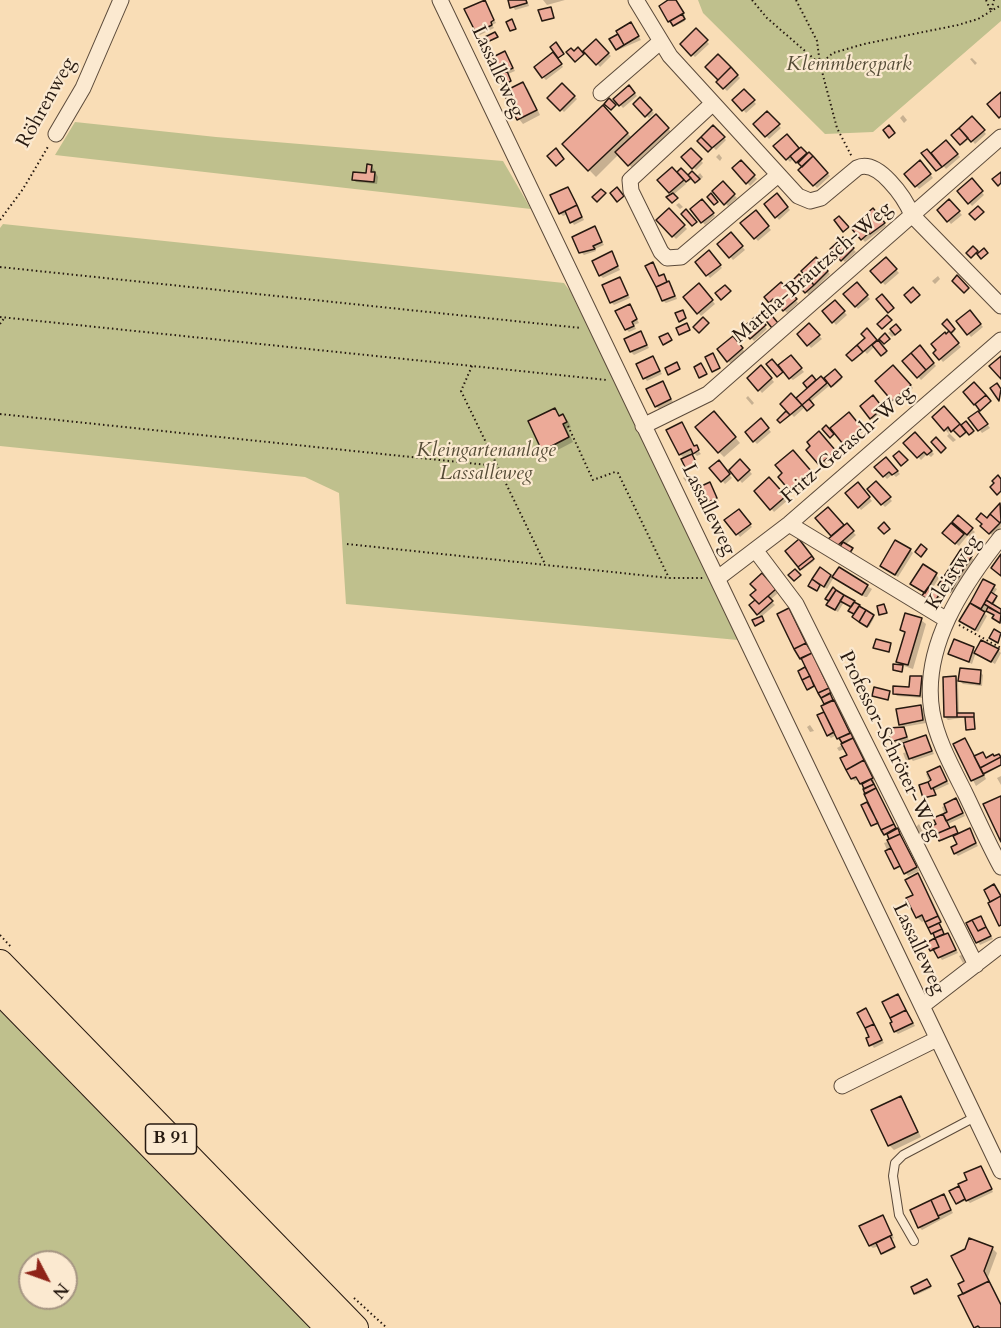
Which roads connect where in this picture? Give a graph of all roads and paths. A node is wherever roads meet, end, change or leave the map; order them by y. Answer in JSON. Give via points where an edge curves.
{"nodes":[{"id":1,"x":121,"y":0,"type":"edge"},
{"id":2,"x":440,"y":0,"type":"edge"},
{"id":3,"x":636,"y":0,"type":"edge"},
{"id":4,"x":752,"y":0,"type":"edge"},
{"id":5,"x":796,"y":0,"type":"edge"},
{"id":6,"x":986,"y":0,"type":"edge"},
{"id":7,"x":994,"y":0,"type":"edge"},
{"id":8,"x":1001,"y":5,"type":"edge"},
{"id":9,"x":991,"y":11,"type":"junction"},
{"id":10,"x":660,"y":42,"type":"junction"},
{"id":11,"x":820,"y":64,"type":"junction"},
{"id":12,"x":601,"y":93,"type":"dead end"},
{"id":13,"x":712,"y":104,"type":"junction"},
{"id":14,"x":56,"y":134,"type":"joint"},
{"id":15,"x":1001,"y":137,"type":"edge"},
{"id":16,"x":857,"y":168,"type":"junction"},
{"id":17,"x":778,"y":175,"type":"junction"},
{"id":18,"x":912,"y":215,"type":"junction"},
{"id":19,"x":0,"y":220,"type":"edge"},
{"id":20,"x":0,"y":267,"type":"edge"},
{"id":21,"x":1001,"y":306,"type":"edge"},
{"id":22,"x":0,"y":317,"type":"edge"},
{"id":23,"x":5,"y":317,"type":"junction"},
{"id":24,"x":0,"y":324,"type":"edge"},
{"id":25,"x":596,"y":329,"type":"junction"},
{"id":26,"x":1001,"y":340,"type":"edge"},
{"id":27,"x":472,"y":366,"type":"junction"},
{"id":28,"x":622,"y":382,"type":"junction"},
{"id":29,"x":0,"y":414,"type":"edge"},
{"id":30,"x":568,"y":426,"type":"dead end"},
{"id":31,"x":643,"y":426,"type":"junction"},
{"id":32,"x":497,"y":465,"type":"junction"},
{"id":33,"x":789,"y":524,"type":"junction"},
{"id":34,"x":1001,"y":537,"type":"edge"},
{"id":35,"x":347,"y":544,"type":"dead end"},
{"id":36,"x":756,"y":551,"type":"junction"},
{"id":37,"x":545,"y":565,"type":"junction"},
{"id":38,"x":669,"y":578,"type":"junction"},
{"id":39,"x":718,"y":578,"type":"junction"},
{"id":40,"x":947,"y":619,"type":"junction"},
{"id":41,"x":1001,"y":648,"type":"edge"},
{"id":42,"x":1001,"y":867,"type":"edge"},
{"id":43,"x":1001,"y":945,"type":"edge"},
{"id":44,"x":0,"y":963,"type":"edge"},
{"id":45,"x":976,"y":965,"type":"junction"},
{"id":46,"x":0,"y":991,"type":"edge"},
{"id":47,"x":922,"y":1006,"type":"junction"},
{"id":48,"x":937,"y":1039,"type":"junction"},
{"id":49,"x":842,"y":1086,"type":"dead end"},
{"id":50,"x":975,"y":1117,"type":"junction"},
{"id":51,"x":1001,"y":1171,"type":"edge"},
{"id":52,"x":914,"y":1241,"type":"dead end"},
{"id":53,"x":328,"y":1328,"type":"edge"},
{"id":54,"x":355,"y":1328,"type":"edge"}],
"edges":[{"from":1,"to":14,"type":"street","name":"Röhrenweg","via":[[83,88]]},
{"from":2,"to":25,"type":"street","name":"Lassalleweg"},
{"from":3,"to":10,"type":"street"},
{"from":4,"to":11,"type":"path"},
{"from":5,"to":11,"type":"path","via":[[818,41]]},
{"from":6,"to":9,"type":"path"},
{"from":7,"to":9,"type":"path"},
{"from":8,"to":9,"type":"path"},
{"from":9,"to":11,"type":"path","via":[[958,25],[833,53]]},
{"from":10,"to":12,"type":"street"},
{"from":10,"to":13,"type":"street"},
{"from":11,"to":16,"type":"path","via":[[837,128]]},
{"from":13,"to":17,"type":"street"},
{"from":13,"to":17,"type":"street","via":[[630,180],[631,191],[661,252],[667,258],[681,257]]},
{"from":14,"to":19,"type":"path","name":"Röhrenweg"},
{"from":15,"to":18,"type":"street","name":"Martha-Brautzsch-Weg"},
{"from":16,"to":17,"type":"street","via":[[821,198],[810,201],[798,196]]},
{"from":16,"to":18,"type":"street","via":[[874,168],[906,201]]},
{"from":18,"to":21,"type":"street"},
{"from":18,"to":31,"type":"street","name":"Martha-Brautzsch-Weg","via":[[708,394]]},
{"from":20,"to":25,"type":"path"},
{"from":22,"to":23,"type":"path"},
{"from":23,"to":24,"type":"path"},
{"from":23,"to":27,"type":"path"},
{"from":25,"to":28,"type":"street","name":"Lassalleweg"},
{"from":26,"to":33,"type":"street","name":"Fritz-Gerasch-Weg"},
{"from":27,"to":28,"type":"path"},
{"from":27,"to":32,"type":"path","via":[[461,391]]},
{"from":28,"to":31,"type":"street","name":"Lassalleweg"},
{"from":29,"to":32,"type":"path"},
{"from":30,"to":38,"type":"path","via":[[592,480],[618,473]]},
{"from":31,"to":39,"type":"street","name":"Lassalleweg"},
{"from":32,"to":37,"type":"path"},
{"from":33,"to":36,"type":"street","name":"Fritz-Gerasch-Weg"},
{"from":33,"to":40,"type":"street"},
{"from":34,"to":40,"type":"street","name":"Kleistweg","via":[[976,569]]},
{"from":35,"to":37,"type":"path"},
{"from":36,"to":39,"type":"street","name":"Fritz-Gerasch-Weg"},
{"from":36,"to":45,"type":"street","name":"Professor-Schröter-Weg","via":[[796,604]]},
{"from":37,"to":38,"type":"path"},
{"from":38,"to":39,"type":"path"},
{"from":39,"to":47,"type":"street","name":"Lassalleweg"},
{"from":40,"to":41,"type":"path"},
{"from":40,"to":42,"type":"street","name":"Kleistweg","via":[[930,687],[932,712],[955,772]]},
{"from":43,"to":45,"type":"street"},
{"from":44,"to":54,"type":"highway","number":"B 91"},
{"from":45,"to":47,"type":"street"},
{"from":46,"to":53,"type":"highway","number":"B 91"},
{"from":47,"to":48,"type":"street","name":"Lassalleweg"},
{"from":48,"to":49,"type":"street"},
{"from":48,"to":50,"type":"street","name":"Lassalleweg"},
{"from":50,"to":51,"type":"street","name":"Lassalleweg"},
{"from":50,"to":52,"type":"lane","via":[[895,1163],[899,1215]]}]}
